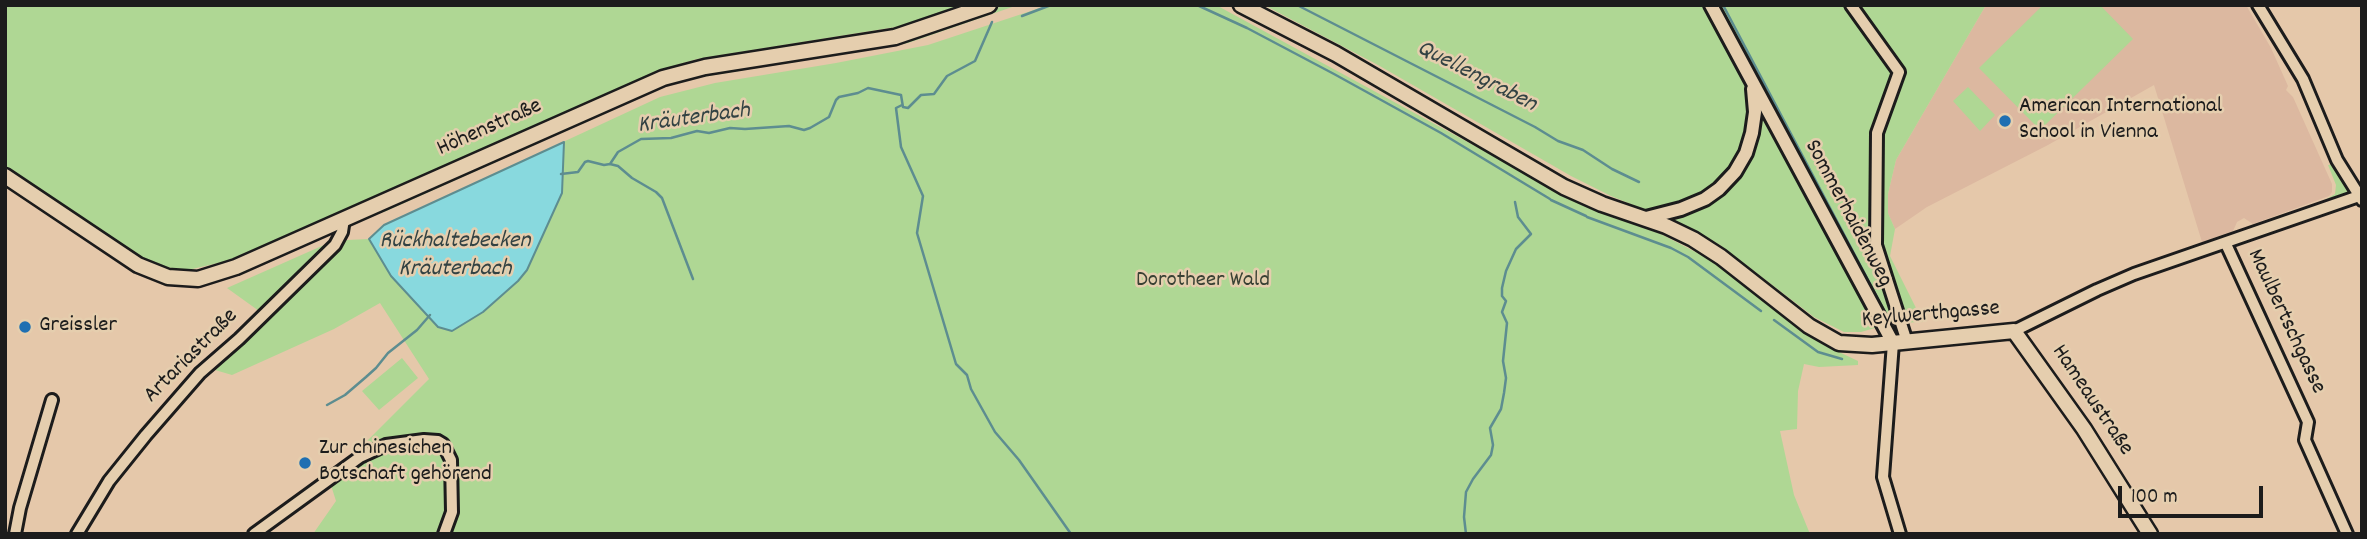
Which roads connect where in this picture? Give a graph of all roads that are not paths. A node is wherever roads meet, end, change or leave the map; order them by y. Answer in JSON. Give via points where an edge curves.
{"nodes":[{"id":1,"x":989,"y":5,"type":"edge"},
{"id":2,"x":1241,"y":5,"type":"edge"},
{"id":3,"x":1712,"y":5,"type":"edge"},
{"id":4,"x":1851,"y":5,"type":"edge"},
{"id":5,"x":2258,"y":5,"type":"edge"},
{"id":6,"x":1752,"y":82,"type":"junction"},
{"id":7,"x":5,"y":176,"type":"edge"},
{"id":8,"x":5,"y":185,"type":"edge"},
{"id":9,"x":36,"y":198,"type":"junction"},
{"id":10,"x":2360,"y":198,"type":"edge"},
{"id":11,"x":1646,"y":218,"type":"junction"},
{"id":12,"x":344,"y":219,"type":"junction"},
{"id":13,"x":2226,"y":244,"type":"junction"},
{"id":14,"x":2014,"y":331,"type":"junction"},
{"id":15,"x":1900,"y":343,"type":"junction"},
{"id":16,"x":52,"y":400,"type":"dead end"},
{"id":17,"x":15,"y":534,"type":"edge"},
{"id":18,"x":77,"y":534,"type":"edge"},
{"id":19,"x":254,"y":534,"type":"edge"},
{"id":20,"x":444,"y":534,"type":"edge"},
{"id":21,"x":1900,"y":534,"type":"edge"},
{"id":22,"x":2150,"y":534,"type":"edge"},
{"id":23,"x":2347,"y":534,"type":"edge"}],
"edges":[{"from":1,"to":12,"type":"main road","name":"Höhenstraße","via":[[895,37],[705,67],[663,78]]},
{"from":2,"to":11,"type":"main road","via":[[1347,60],[1564,187]]},
{"from":3,"to":6,"type":"street"},
{"from":4,"to":15,"type":"street","via":[[1899,72],[1877,133],[1877,244]]},
{"from":5,"to":10,"type":"street","via":[[2303,79],[2337,160]]},
{"from":6,"to":11,"type":"street","via":[[1752,134],[1735,172],[1705,198]]},
{"from":6,"to":15,"type":"street","name":"Sommerhaidenweg"},
{"from":7,"to":9,"type":"main road","name":"Höhenstraße"},
{"from":8,"to":9,"type":"main road","name":"Höhenstraße"},
{"from":9,"to":12,"type":"main road","name":"Höhenstraße","via":[[138,265],[179,279],[216,275]]},
{"from":10,"to":13,"type":"street","name":"Keylwerthgasse"},
{"from":11,"to":15,"type":"main road","name":"Keylwerthgasse","via":[[1708,247],[1829,339],[1854,345]]},
{"from":12,"to":18,"type":"street","name":"Artariastraße","via":[[335,245],[200,373],[146,435],[109,481]]},
{"from":13,"to":14,"type":"street","name":"Keylwerthgasse","via":[[2134,274]]},
{"from":13,"to":23,"type":"street","name":"Maulbertschgasse","via":[[2308,422],[2305,440]]},
{"from":14,"to":15,"type":"main road","name":"Keylwerthgasse"},
{"from":14,"to":22,"type":"main road","name":"Hameaustraße","via":[[2078,420]]},
{"from":15,"to":21,"type":"street","via":[[1883,477]]},
{"from":16,"to":17,"type":"street"},
{"from":19,"to":20,"type":"street","via":[[360,457],[386,445],[424,440],[443,444],[451,460],[452,512]]}]}
